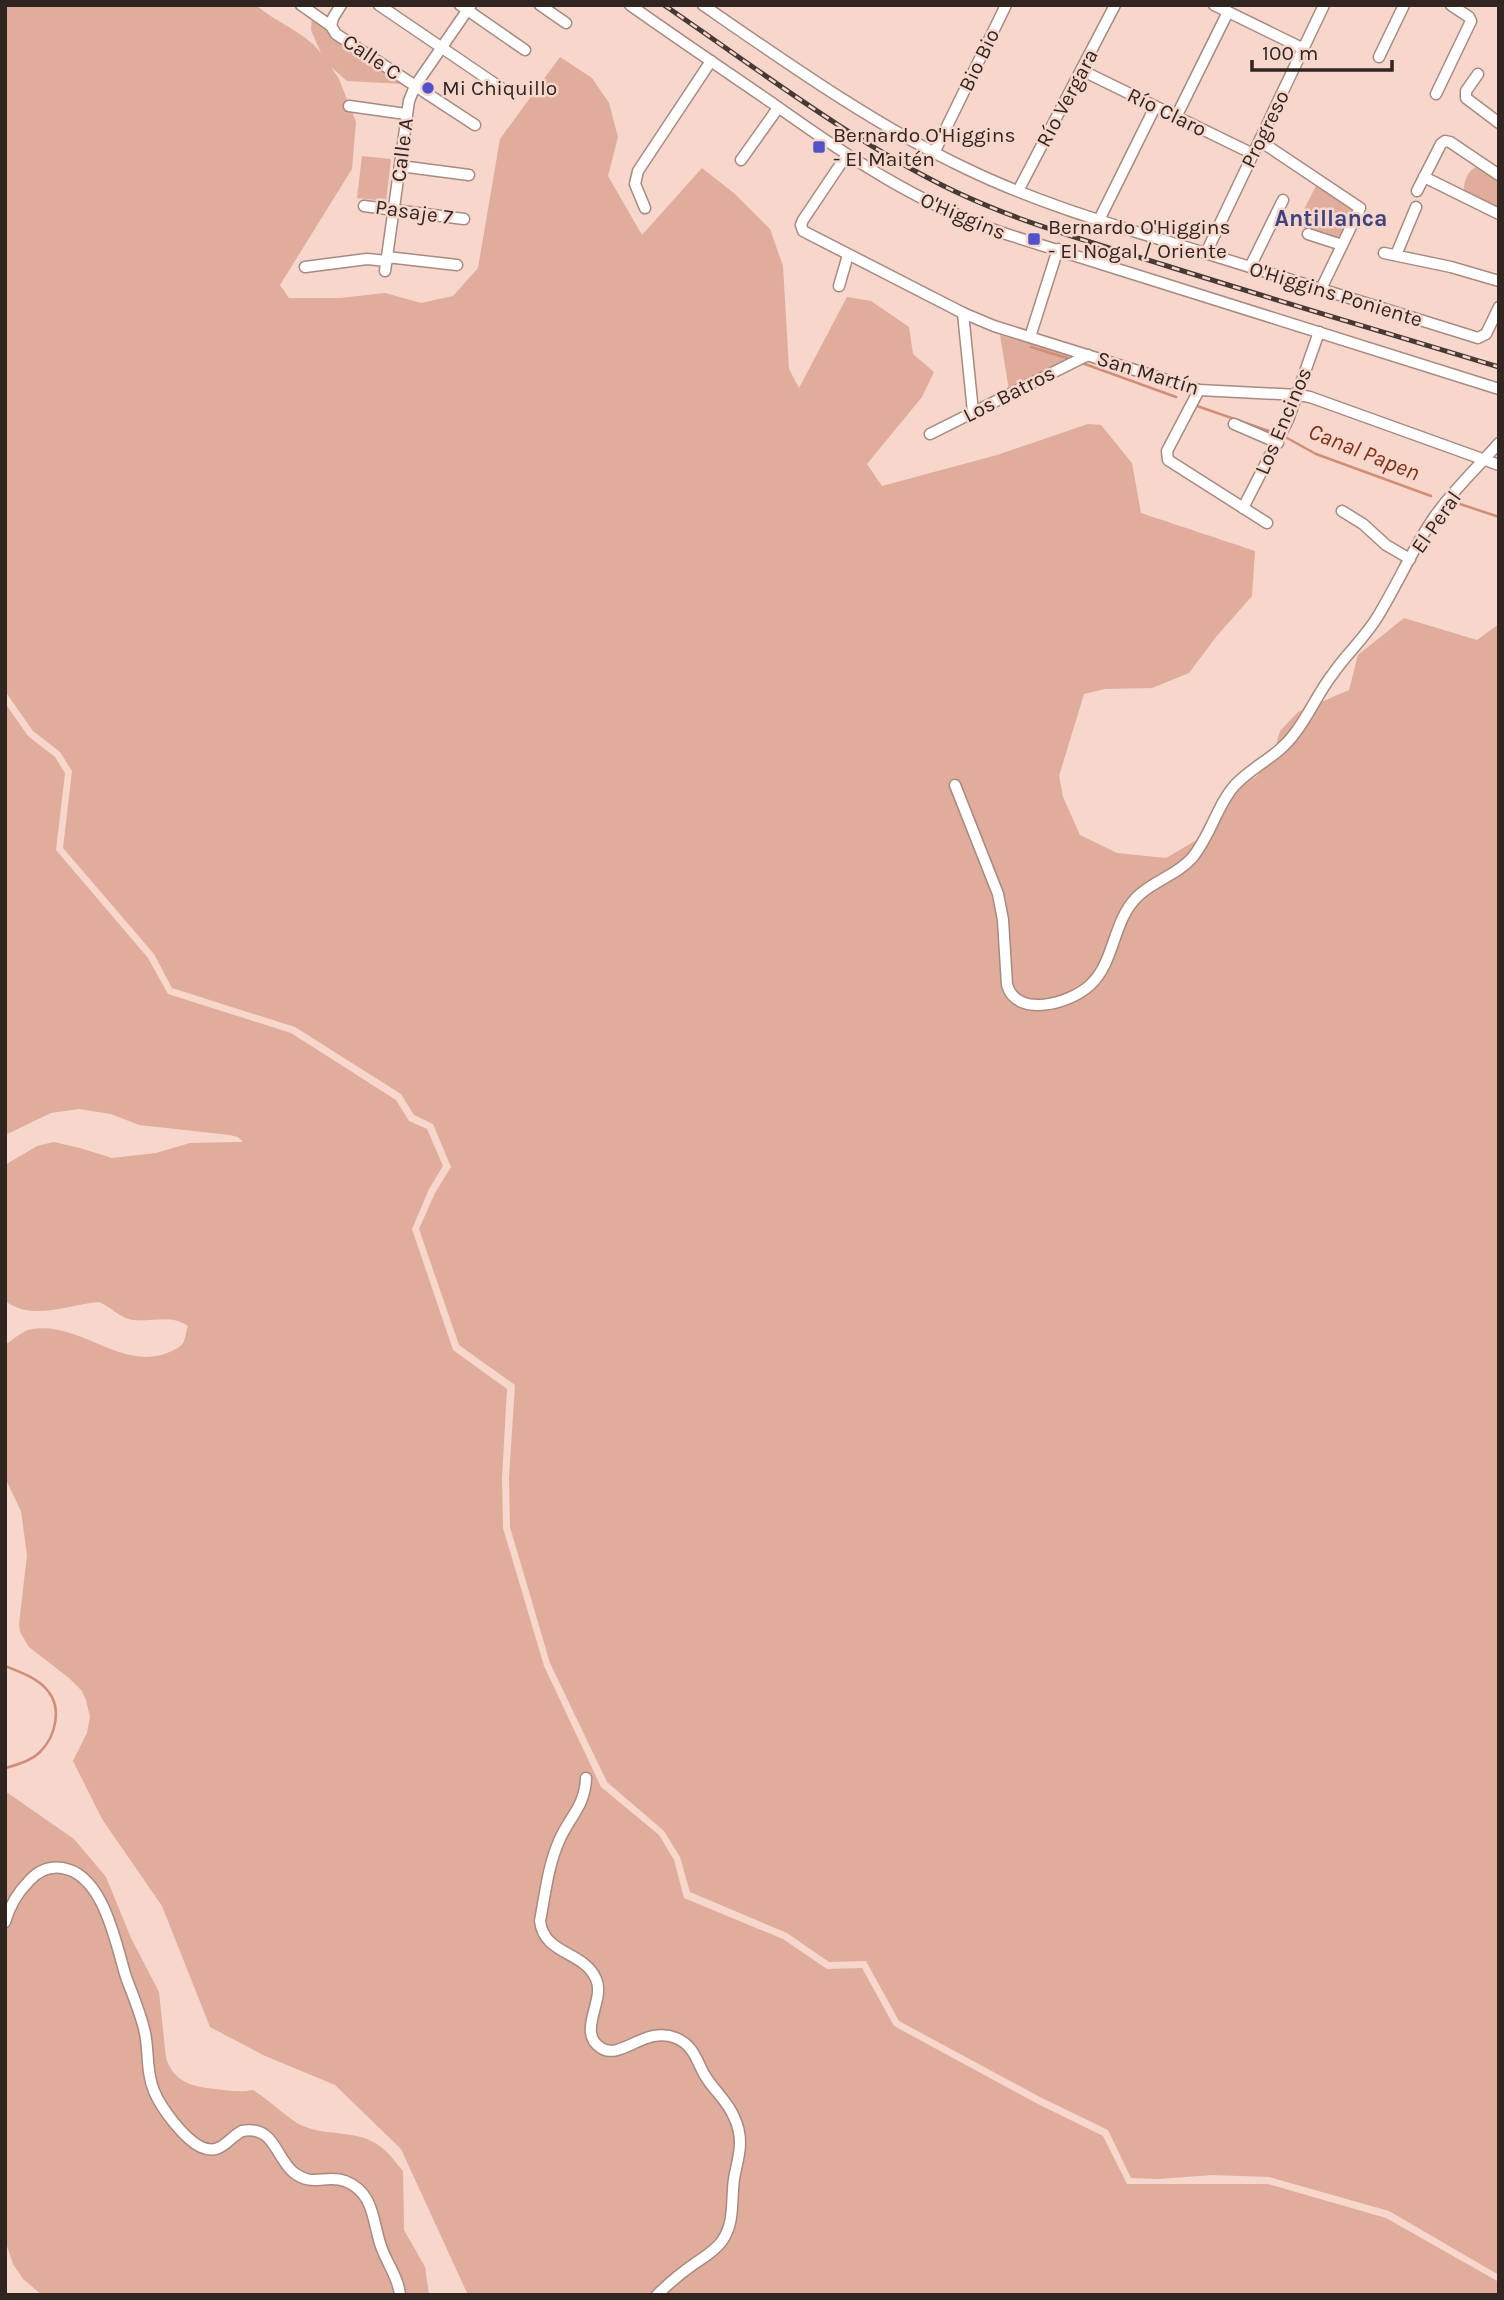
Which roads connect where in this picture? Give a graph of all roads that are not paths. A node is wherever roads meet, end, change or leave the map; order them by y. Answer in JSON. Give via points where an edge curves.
{"nodes":[{"id":1,"x":301,"y":5,"type":"edge"},
{"id":2,"x":341,"y":5,"type":"edge"},
{"id":3,"x":379,"y":5,"type":"edge"},
{"id":4,"x":540,"y":5,"type":"edge"},
{"id":5,"x":630,"y":5,"type":"edge"},
{"id":6,"x":1115,"y":5,"type":"edge"},
{"id":7,"x":1213,"y":5,"type":"edge"},
{"id":8,"x":1324,"y":5,"type":"edge"},
{"id":9,"x":1404,"y":5,"type":"edge"},
{"id":10,"x":1451,"y":5,"type":"edge"},
{"id":11,"x":1004,"y":6,"type":"edge"},
{"id":12,"x":466,"y":7,"type":"edge"},
{"id":13,"x":709,"y":7,"type":"edge"},
{"id":14,"x":1228,"y":12,"type":"junction"},
{"id":15,"x":566,"y":23,"type":"dead end"},
{"id":16,"x":331,"y":26,"type":"junction"},
{"id":17,"x":442,"y":48,"type":"junction"},
{"id":18,"x":1304,"y":49,"type":"junction"},
{"id":19,"x":525,"y":50,"type":"dead end"},
{"id":20,"x":1379,"y":57,"type":"dead end"},
{"id":21,"x":710,"y":61,"type":"junction"},
{"id":22,"x":1081,"y":70,"type":"junction"},
{"id":23,"x":1478,"y":74,"type":"dead end"},
{"id":24,"x":415,"y":86,"type":"junction"},
{"id":25,"x":501,"y":88,"type":"dead end"},
{"id":26,"x":1436,"y":94,"type":"dead end"},
{"id":27,"x":349,"y":106,"type":"dead end"},
{"id":28,"x":1155,"y":107,"type":"junction"},
{"id":29,"x":778,"y":108,"type":"junction"},
{"id":30,"x":406,"y":114,"type":"junction"},
{"id":31,"x":1176,"y":117,"type":"junction"},
{"id":32,"x":1497,"y":117,"type":"edge"},
{"id":33,"x":475,"y":125,"type":"dead end"},
{"id":34,"x":1259,"y":141,"type":"junction"},
{"id":35,"x":934,"y":153,"type":"junction"},
{"id":36,"x":1253,"y":155,"type":"junction"},
{"id":37,"x":846,"y":156,"type":"junction"},
{"id":38,"x":741,"y":160,"type":"dead end"},
{"id":39,"x":400,"y":166,"type":"junction"},
{"id":40,"x":468,"y":175,"type":"dead end"},
{"id":41,"x":1499,"y":175,"type":"edge"},
{"id":42,"x":1424,"y":177,"type":"junction"},
{"id":43,"x":1018,"y":191,"type":"junction"},
{"id":44,"x":1417,"y":191,"type":"dead end"},
{"id":45,"x":1283,"y":200,"type":"dead end"},
{"id":46,"x":364,"y":206,"type":"dead end"},
{"id":47,"x":1416,"y":206,"type":"dead end"},
{"id":48,"x":645,"y":208,"type":"dead end"},
{"id":49,"x":394,"y":210,"type":"junction"},
{"id":50,"x":1499,"y":214,"type":"edge"},
{"id":51,"x":464,"y":219,"type":"dead end"},
{"id":52,"x":1100,"y":220,"type":"junction"},
{"id":53,"x":1308,"y":233,"type":"dead end"},
{"id":54,"x":1342,"y":245,"type":"junction"},
{"id":55,"x":1058,"y":250,"type":"junction"},
{"id":56,"x":1206,"y":253,"type":"junction"},
{"id":57,"x":1384,"y":253,"type":"dead end"},
{"id":58,"x":848,"y":255,"type":"junction"},
{"id":59,"x":1396,"y":256,"type":"junction"},
{"id":60,"x":386,"y":263,"type":"junction"},
{"id":61,"x":457,"y":265,"type":"dead end"},
{"id":62,"x":305,"y":267,"type":"dead end"},
{"id":63,"x":1250,"y":267,"type":"junction"},
{"id":64,"x":1499,"y":281,"type":"edge"},
{"id":65,"x":839,"y":286,"type":"dead end"},
{"id":66,"x":1321,"y":289,"type":"junction"},
{"id":67,"x":1499,"y":307,"type":"edge"},
{"id":68,"x":963,"y":313,"type":"junction"},
{"id":69,"x":1319,"y":332,"type":"junction"},
{"id":70,"x":1030,"y":337,"type":"junction"},
{"id":71,"x":1087,"y":355,"type":"junction"},
{"id":72,"x":1499,"y":389,"type":"edge"},
{"id":73,"x":1199,"y":390,"type":"junction"},
{"id":74,"x":1298,"y":395,"type":"junction"},
{"id":75,"x":973,"y":412,"type":"junction"},
{"id":76,"x":1234,"y":424,"type":"dead end"},
{"id":77,"x":930,"y":434,"type":"dead end"},
{"id":78,"x":1278,"y":443,"type":"junction"},
{"id":79,"x":1499,"y":443,"type":"edge"},
{"id":80,"x":1484,"y":460,"type":"junction"},
{"id":81,"x":1499,"y":465,"type":"edge"},
{"id":82,"x":1243,"y":508,"type":"junction"},
{"id":83,"x":1342,"y":511,"type":"dead end"},
{"id":84,"x":1267,"y":523,"type":"dead end"},
{"id":85,"x":1410,"y":559,"type":"junction"},
{"id":86,"x":955,"y":785,"type":"dead end"},
{"id":87,"x":586,"y":1778,"type":"dead end"},
{"id":88,"x":5,"y":1922,"type":"edge"},
{"id":89,"x":400,"y":2295,"type":"edge"},
{"id":90,"x":657,"y":2295,"type":"edge"}],
"edges":[{"from":1,"to":16,"type":"street","name":"Calle C"},
{"from":2,"to":16,"type":"street"},
{"from":3,"to":17,"type":"street"},
{"from":4,"to":15,"type":"street"},
{"from":5,"to":21,"type":"street","name":"O'Higgins"},
{"from":6,"to":22,"type":"street","name":"Río Vergara"},
{"from":7,"to":14,"type":"street"},
{"from":8,"to":18,"type":"street","name":"Progreso"},
{"from":9,"to":20,"type":"street"},
{"from":10,"to":26,"type":"street","via":[[1471,20]]},
{"from":11,"to":35,"type":"street","name":"Bio Bio"},
{"from":12,"to":17,"type":"street","name":"Calle A"},
{"from":12,"to":19,"type":"street"},
{"from":13,"to":35,"type":"street","name":"O'Higgins Poniente"},
{"from":14,"to":18,"type":"street"},
{"from":14,"to":31,"type":"street"},
{"from":16,"to":24,"type":"street","name":"Calle C","via":[[336,34]]},
{"from":17,"to":24,"type":"street","name":"Calle A"},
{"from":17,"to":25,"type":"street"},
{"from":18,"to":34,"type":"street","name":"Progreso"},
{"from":21,"to":29,"type":"street","name":"O'Higgins"},
{"from":21,"to":48,"type":"street","via":[[638,171],[635,184]]},
{"from":22,"to":28,"type":"street","name":"Río Claro"},
{"from":22,"to":43,"type":"street","name":"Río Vergara"},
{"from":23,"to":32,"type":"street","via":[[1466,98]]},
{"from":24,"to":30,"type":"street","name":"Calle A"},
{"from":24,"to":33,"type":"street","name":"Calle C"},
{"from":27,"to":30,"type":"street"},
{"from":28,"to":31,"type":"street","name":"Río Claro"},
{"from":28,"to":52,"type":"street"},
{"from":29,"to":37,"type":"street","name":"O'Higgins"},
{"from":29,"to":38,"type":"street"},
{"from":30,"to":39,"type":"street","name":"Calle A"},
{"from":31,"to":36,"type":"street","name":"Río Claro"},
{"from":34,"to":36,"type":"street","name":"Progreso"},
{"from":34,"to":54,"type":"street","via":[[1360,208]]},
{"from":35,"to":43,"type":"street","name":"O'Higgins Poniente"},
{"from":36,"to":56,"type":"street","name":"Progreso"},
{"from":37,"to":55,"type":"street","name":"O'Higgins","via":[[960,218]]},
{"from":37,"to":58,"type":"street","name":"San Martín","via":[[801,227]]},
{"from":39,"to":40,"type":"street"},
{"from":39,"to":49,"type":"street","name":"Calle A"},
{"from":41,"to":42,"type":"street","via":[[1445,141]]},
{"from":42,"to":44,"type":"street"},
{"from":42,"to":50,"type":"street"},
{"from":43,"to":52,"type":"street","name":"O'Higgins Poniente"},
{"from":45,"to":63,"type":"street"},
{"from":46,"to":49,"type":"street","name":"Pasaje 7"},
{"from":47,"to":59,"type":"street"},
{"from":49,"to":51,"type":"street","name":"Pasaje 7"},
{"from":49,"to":60,"type":"street","name":"Calle A"},
{"from":52,"to":56,"type":"street","name":"O'Higgins Poniente"},
{"from":53,"to":54,"type":"street"},
{"from":54,"to":66,"type":"street"},
{"from":55,"to":69,"type":"street","name":"O'Higgins"},
{"from":55,"to":70,"type":"street"},
{"from":56,"to":63,"type":"street","name":"O'Higgins Poniente"},
{"from":57,"to":59,"type":"street"},
{"from":58,"to":65,"type":"street"},
{"from":58,"to":68,"type":"street","name":"San Martín"},
{"from":59,"to":64,"type":"street"},
{"from":60,"to":61,"type":"street"},
{"from":60,"to":62,"type":"street","via":[[367,259]]},
{"from":63,"to":66,"type":"street","name":"O'Higgins Poniente"},
{"from":66,"to":67,"type":"street","name":"O'Higgins Poniente","via":[[1478,338],[1483,338]]},
{"from":68,"to":70,"type":"street","name":"San Martín"},
{"from":68,"to":75,"type":"street"},
{"from":69,"to":72,"type":"street","name":"O'Higgins"},
{"from":69,"to":74,"type":"street","name":"Los Encinos"},
{"from":70,"to":71,"type":"street","name":"San Martín"},
{"from":71,"to":73,"type":"street","name":"San Martín"},
{"from":71,"to":75,"type":"street","name":"Los Batros"},
{"from":73,"to":74,"type":"street","name":"San Martín"},
{"from":73,"to":82,"type":"street","via":[[1166,457]]},
{"from":74,"to":78,"type":"street","name":"Los Encinos"},
{"from":74,"to":80,"type":"street","name":"San Martín"},
{"from":75,"to":77,"type":"street","name":"Los Batros"},
{"from":76,"to":78,"type":"street"},
{"from":78,"to":82,"type":"street","name":"Los Encinos"},
{"from":79,"to":80,"type":"street","name":"El Peral"},
{"from":80,"to":81,"type":"street","name":"San Martín"},
{"from":80,"to":85,"type":"street","name":"El Peral","via":[[1434,518]]},
{"from":82,"to":84,"type":"street"},
{"from":83,"to":85,"type":"street"},
{"from":85,"to":86,"type":"street","name":"El Peral","via":[[1383,608],[1289,741],[1236,785],[1189,860],[1136,898],[1121,920],[1099,974],[1083,991],[1065,1000],[1030,1004],[1010,993],[998,894]]},
{"from":87,"to":90,"type":"street","via":[[581,1805],[554,1854],[540,1921],[542,1932],[552,1946],[575,1957],[596,1977],[599,1993],[592,2032],[598,2046],[616,2052],[655,2035],[684,2042],[730,2108],[740,2139],[726,2234],[711,2252]]},
{"from":88,"to":89,"type":"street","via":[[18,1893],[36,1874],[57,1867],[79,1875],[110,1922],[142,2021],[152,2085],[165,2110],[205,2149],[224,2147],[243,2131],[259,2131],[301,2178],[338,2180],[354,2186],[374,2211]]}]}
